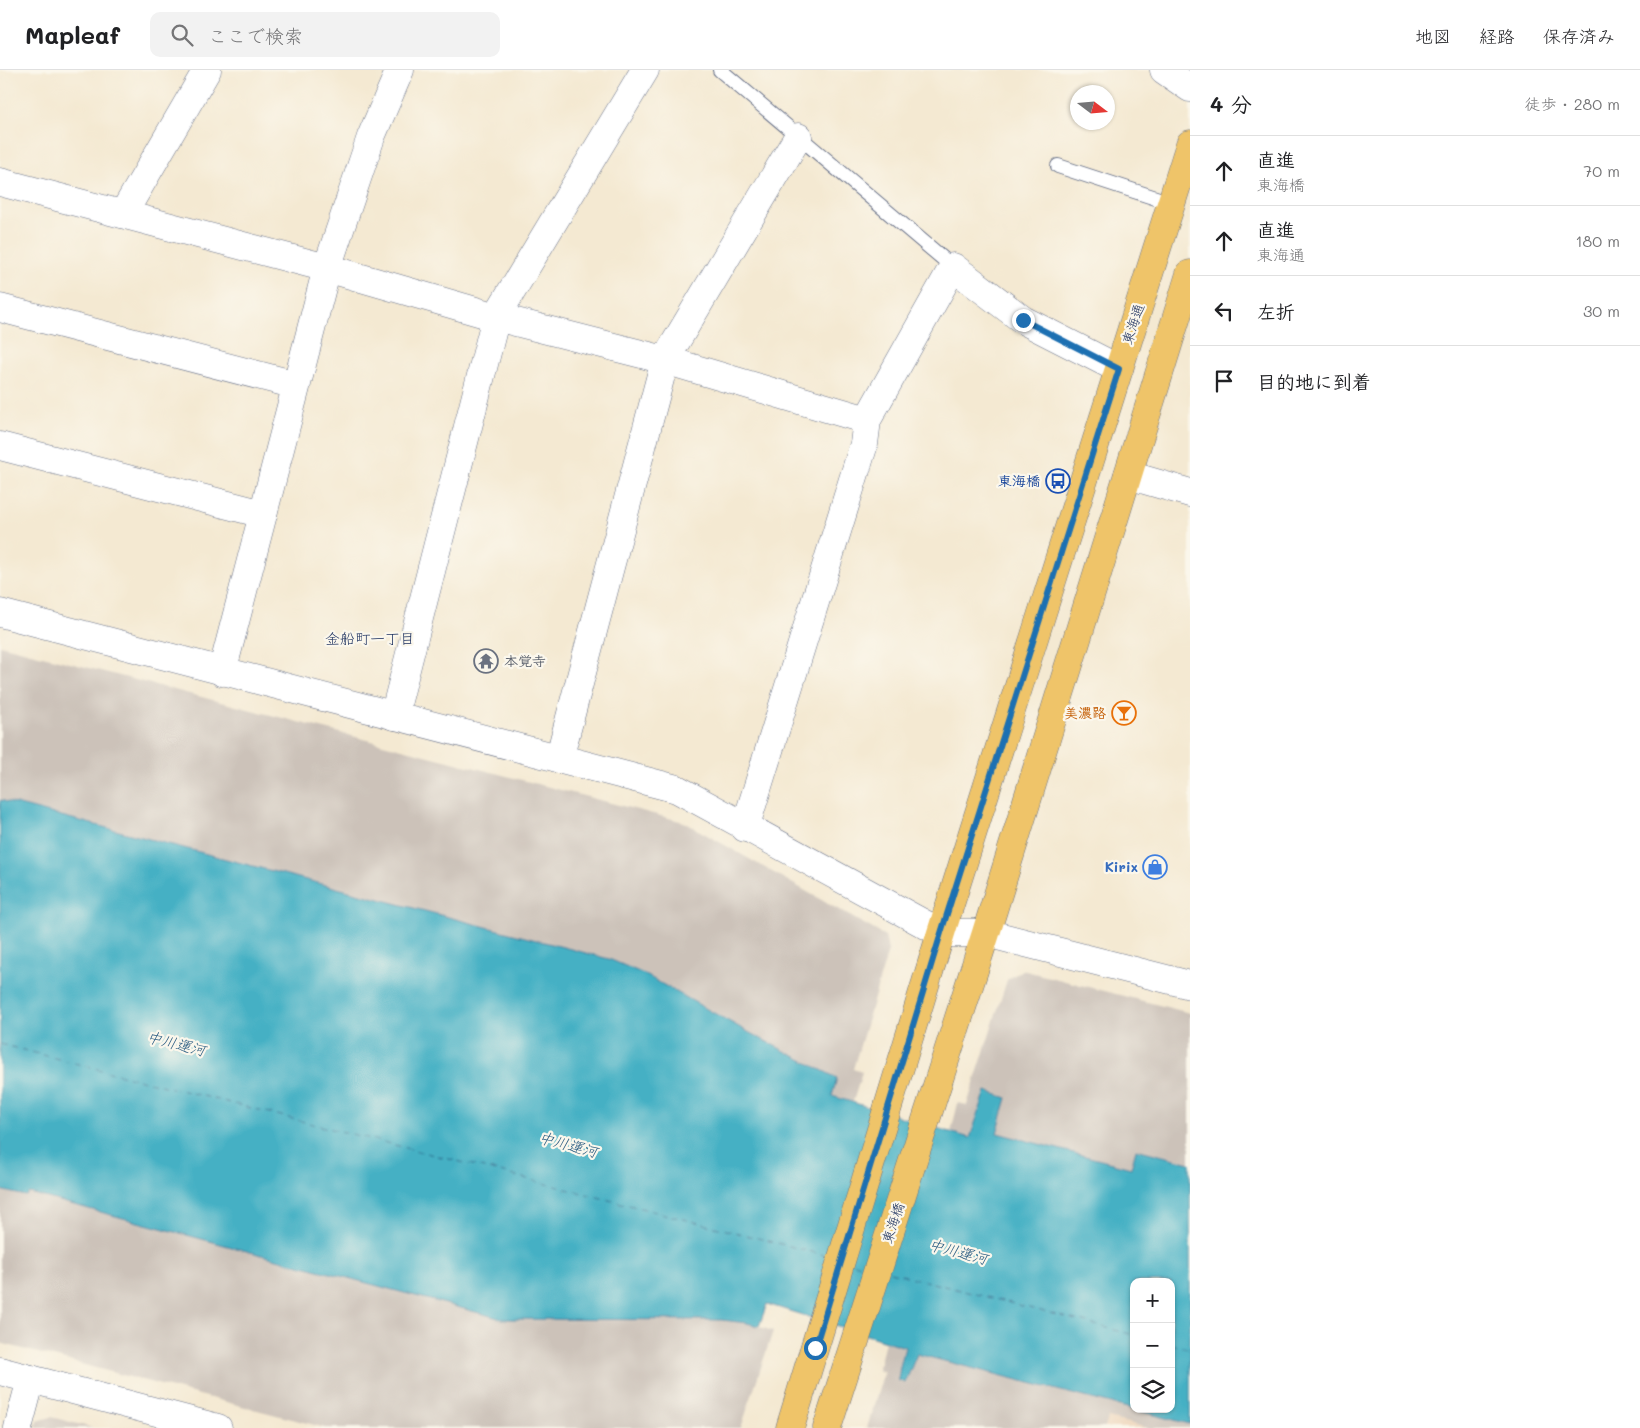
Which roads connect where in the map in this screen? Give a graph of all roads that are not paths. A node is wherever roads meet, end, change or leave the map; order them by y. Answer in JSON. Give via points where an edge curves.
{"nodes":[{"id":1,"x":207,"y":70,"type":"edge"},
{"id":2,"x":400,"y":70,"type":"edge"},
{"id":3,"x":645,"y":70,"type":"edge"},
{"id":4,"x":720,"y":70,"type":"edge"},
{"id":5,"x":1164,"y":70,"type":"edge"},
{"id":6,"x":1190,"y":88,"type":"edge"},
{"id":7,"x":798,"y":137,"type":"junction"},
{"id":8,"x":1190,"y":144,"type":"edge"},
{"id":9,"x":1058,"y":166,"type":"dead end"},
{"id":10,"x":0,"y":182,"type":"edge"},
{"id":11,"x":1171,"y":203,"type":"junction"},
{"id":12,"x":123,"y":214,"type":"junction"},
{"id":13,"x":953,"y":267,"type":"junction"},
{"id":14,"x":327,"y":268,"type":"junction"},
{"id":15,"x":1190,"y":274,"type":"edge"},
{"id":16,"x":0,"y":308,"type":"edge"},
{"id":17,"x":496,"y":318,"type":"junction"},
{"id":18,"x":665,"y":360,"type":"junction"},
{"id":19,"x":1119,"y":369,"type":"junction"},
{"id":20,"x":296,"y":385,"type":"junction"},
{"id":21,"x":867,"y":420,"type":"junction"},
{"id":22,"x":0,"y":446,"type":"edge"},
{"id":23,"x":1128,"y":475,"type":"junction"},
{"id":24,"x":1190,"y":493,"type":"edge"},
{"id":25,"x":263,"y":514,"type":"junction"},
{"id":26,"x":0,"y":614,"type":"edge"},
{"id":27,"x":222,"y":672,"type":"junction"},
{"id":28,"x":394,"y":716,"type":"junction"},
{"id":29,"x":559,"y":759,"type":"junction"},
{"id":30,"x":746,"y":828,"type":"junction"},
{"id":31,"x":941,"y":933,"type":"junction"},
{"id":32,"x":986,"y":933,"type":"junction"},
{"id":33,"x":1190,"y":985,"type":"edge"},
{"id":34,"x":0,"y":1371,"type":"edge"},
{"id":35,"x":31,"y":1379,"type":"junction"},
{"id":36,"x":18,"y":1428,"type":"edge"},
{"id":37,"x":218,"y":1428,"type":"edge"},
{"id":38,"x":790,"y":1428,"type":"edge"},
{"id":39,"x":827,"y":1428,"type":"edge"}],
"edges":[{"from":1,"to":12,"type":"street"},
{"from":2,"to":14,"type":"street","via":[[371,137]]},
{"from":3,"to":17,"type":"street"},
{"from":4,"to":7,"type":"lane"},
{"from":5,"to":6,"type":"street"},
{"from":7,"to":13,"type":"lane"},
{"from":7,"to":18,"type":"street"},
{"from":8,"to":11,"type":"main road","name":"東海通"},
{"from":9,"to":11,"type":"lane"},
{"from":10,"to":12,"type":"street"},
{"from":11,"to":19,"type":"main road","name":"東海通"},
{"from":12,"to":14,"type":"street"},
{"from":13,"to":19,"type":"street","via":[[1023,320]]},
{"from":13,"to":21,"type":"street"},
{"from":14,"to":17,"type":"street"},
{"from":14,"to":20,"type":"street"},
{"from":15,"to":23,"type":"main road","name":"東海橋"},
{"from":16,"to":20,"type":"street"},
{"from":17,"to":18,"type":"street"},
{"from":17,"to":28,"type":"street"},
{"from":18,"to":21,"type":"street"},
{"from":18,"to":29,"type":"street"},
{"from":19,"to":31,"type":"main road","name":"東海通"},
{"from":20,"to":25,"type":"street"},
{"from":21,"to":30,"type":"street","via":[[864,444]]},
{"from":22,"to":25,"type":"street"},
{"from":23,"to":24,"type":"street"},
{"from":23,"to":32,"type":"main road","name":"東海橋"},
{"from":25,"to":27,"type":"street"},
{"from":26,"to":27,"type":"street"},
{"from":27,"to":28,"type":"street"},
{"from":28,"to":29,"type":"street"},
{"from":29,"to":30,"type":"street","via":[[677,789]]},
{"from":30,"to":31,"type":"street"},
{"from":31,"to":32,"type":"street"},
{"from":31,"to":38,"type":"main road","name":"東海通"},
{"from":32,"to":33,"type":"street"},
{"from":32,"to":39,"type":"main road","name":"東海橋"},
{"from":34,"to":35,"type":"street"},
{"from":35,"to":36,"type":"street"},
{"from":35,"to":37,"type":"street"}]}
